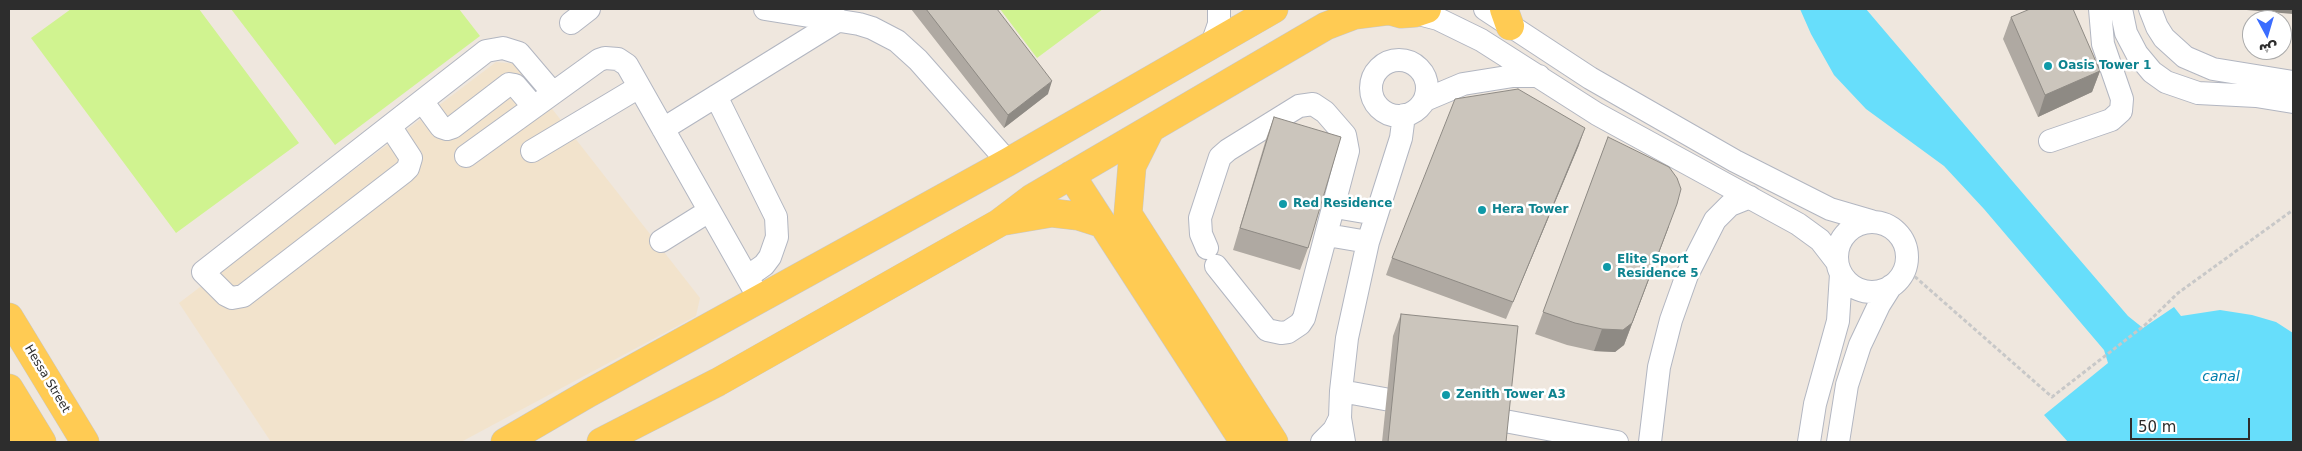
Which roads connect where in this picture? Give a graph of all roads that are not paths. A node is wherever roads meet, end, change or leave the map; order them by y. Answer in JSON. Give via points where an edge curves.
{"nodes":[{"id":1,"x":589,"y":9,"type":"edge"},
{"id":2,"x":765,"y":9,"type":"edge"},
{"id":3,"x":1221,"y":9,"type":"edge"},
{"id":4,"x":1485,"y":9,"type":"edge"},
{"id":5,"x":2100,"y":9,"type":"edge"},
{"id":6,"x":2121,"y":9,"type":"edge"},
{"id":7,"x":2150,"y":9,"type":"edge"},
{"id":8,"x":1385,"y":10,"type":"edge"},
{"id":9,"x":1421,"y":11,"type":"edge"},
{"id":10,"x":1265,"y":14,"type":"edge"},
{"id":11,"x":1507,"y":18,"type":"edge"},
{"id":12,"x":839,"y":20,"type":"junction"},
{"id":13,"x":571,"y":22,"type":"dead end"},
{"id":14,"x":1212,"y":44,"type":"junction"},
{"id":15,"x":1538,"y":76,"type":"junction"},
{"id":16,"x":2293,"y":82,"type":"edge"},
{"id":17,"x":639,"y":87,"type":"junction"},
{"id":18,"x":553,"y":93,"type":"junction"},
{"id":19,"x":716,"y":96,"type":"junction"},
{"id":20,"x":1425,"y":100,"type":"junction"},
{"id":21,"x":422,"y":101,"type":"junction"},
{"id":22,"x":2293,"y":102,"type":"edge"},
{"id":23,"x":533,"y":106,"type":"junction"},
{"id":24,"x":1404,"y":115,"type":"junction"},
{"id":25,"x":390,"y":126,"type":"junction"},
{"id":26,"x":663,"y":129,"type":"junction"},
{"id":27,"x":1150,"y":130,"type":"junction"},
{"id":28,"x":2050,"y":141,"type":"dead end"},
{"id":29,"x":532,"y":151,"type":"dead end"},
{"id":30,"x":466,"y":156,"type":"dead end"},
{"id":31,"x":1008,"y":162,"type":"junction"},
{"id":32,"x":1071,"y":175,"type":"junction"},
{"id":33,"x":1709,"y":176,"type":"junction"},
{"id":34,"x":1750,"y":197,"type":"junction"},
{"id":35,"x":1335,"y":207,"type":"junction"},
{"id":36,"x":709,"y":211,"type":"junction"},
{"id":37,"x":1376,"y":214,"type":"junction"},
{"id":38,"x":1871,"y":221,"type":"junction"},
{"id":39,"x":999,"y":223,"type":"junction"},
{"id":40,"x":1103,"y":224,"type":"junction"},
{"id":41,"x":1710,"y":228,"type":"junction"},
{"id":42,"x":1327,"y":235,"type":"junction"},
{"id":43,"x":661,"y":241,"type":"dead end"},
{"id":44,"x":1368,"y":242,"type":"junction"},
{"id":45,"x":1839,"y":268,"type":"junction"},
{"id":46,"x":1891,"y":286,"type":"junction"},
{"id":47,"x":753,"y":289,"type":"junction"},
{"id":48,"x":9,"y":317,"type":"edge"},
{"id":49,"x":9,"y":388,"type":"edge"},
{"id":50,"x":1341,"y":391,"type":"junction"},
{"id":51,"x":1340,"y":418,"type":"junction"},
{"id":52,"x":9,"y":426,"type":"edge"},
{"id":53,"x":1267,"y":440,"type":"edge"},
{"id":54,"x":19,"y":442,"type":"edge"},
{"id":55,"x":42,"y":442,"type":"edge"},
{"id":56,"x":85,"y":442,"type":"edge"},
{"id":57,"x":505,"y":442,"type":"edge"},
{"id":58,"x":601,"y":442,"type":"edge"},
{"id":59,"x":1322,"y":442,"type":"edge"},
{"id":60,"x":1344,"y":442,"type":"edge"},
{"id":61,"x":1617,"y":442,"type":"edge"},
{"id":62,"x":1650,"y":442,"type":"edge"},
{"id":63,"x":1809,"y":442,"type":"edge"},
{"id":64,"x":1838,"y":442,"type":"edge"}],
"edges":[{"from":1,"to":13,"type":"street"},
{"from":2,"to":12,"type":"street"},
{"from":3,"to":10,"type":"street","via":[[1236,16]]},
{"from":3,"to":14,"type":"street"},
{"from":4,"to":11,"type":"street"},
{"from":5,"to":28,"type":"street","via":[[2103,44],[2122,99],[2121,111],[2111,120]]},
{"from":6,"to":22,"type":"street","via":[[2126,33],[2137,54],[2152,72],[2166,82],[2198,93]]},
{"from":7,"to":16,"type":"street","via":[[2164,38],[2185,56],[2213,69]]},
{"from":8,"to":9,"type":"main road","via":[[1401,14]]},
{"from":8,"to":27,"type":"main road","via":[[1355,15],[1326,26]]},
{"from":9,"to":15,"type":"street","via":[[1460,28]]},
{"from":10,"to":14,"type":"main road"},
{"from":11,"to":38,"type":"street","via":[[1598,83],[1736,161],[1830,209]]},
{"from":12,"to":19,"type":"street"},
{"from":12,"to":31,"type":"street","via":[[872,28],[908,50]]},
{"from":14,"to":31,"type":"main road"},
{"from":15,"to":20,"type":"street","via":[[1513,76],[1463,84]]},
{"from":15,"to":33,"type":"street","via":[[1597,114]]},
{"from":17,"to":18,"type":"street","via":[[627,65],[618,59],[605,58]]},
{"from":17,"to":26,"type":"street"},
{"from":17,"to":29,"type":"street"},
{"from":18,"to":21,"type":"street","via":[[524,56],[497,48],[481,54]]},
{"from":18,"to":23,"type":"street"},
{"from":19,"to":26,"type":"street"},
{"from":19,"to":47,"type":"street","via":[[776,217],[774,248]]},
{"from":20,"to":24,"type":"street","via":[[1420,107]]},
{"from":20,"to":24,"type":"street","via":[[1427,83],[1419,68],[1404,60],[1386,63],[1379,68],[1372,84],[1374,101],[1387,113]]},
{"from":21,"to":23,"type":"street","via":[[441,127],[447,129],[509,84],[515,85]]},
{"from":21,"to":25,"type":"street"},
{"from":23,"to":30,"type":"street"},
{"from":24,"to":37,"type":"street","via":[[1402,138]]},
{"from":25,"to":25,"type":"street","via":[[411,158],[408,168],[396,178],[242,296],[226,296],[203,272]]},
{"from":26,"to":36,"type":"street"},
{"from":27,"to":32,"type":"main road"},
{"from":27,"to":53,"type":"main road","via":[[1132,166],[1128,214]]},
{"from":31,"to":47,"type":"main road"},
{"from":32,"to":39,"type":"main road"},
{"from":32,"to":40,"type":"main road"},
{"from":33,"to":34,"type":"street"},
{"from":33,"to":41,"type":"street","via":[[1713,207]]},
{"from":34,"to":41,"type":"street","via":[[1730,205]]},
{"from":34,"to":45,"type":"street","via":[[1810,232],[1820,240]]},
{"from":35,"to":37,"type":"street"},
{"from":35,"to":42,"type":"street"},
{"from":35,"to":42,"type":"street","via":[[1348,143],[1338,126],[1313,104],[1299,106],[1220,157],[1200,218],[1201,234],[1211,257],[1261,325],[1274,332],[1288,332],[1304,318]]},
{"from":36,"to":43,"type":"street"},
{"from":36,"to":47,"type":"street"},
{"from":37,"to":44,"type":"street"},
{"from":38,"to":45,"type":"street","via":[[1859,224],[1841,239],[1837,250]]},
{"from":38,"to":46,"type":"street","via":[[1887,226],[1900,236],[1906,246],[1905,268]]},
{"from":39,"to":40,"type":"main road","via":[[1052,213],[1078,216]]},
{"from":39,"to":58,"type":"main road","via":[[718,382]]},
{"from":40,"to":53,"type":"main road"},
{"from":41,"to":62,"type":"street","via":[[1687,274],[1671,320],[1659,367]]},
{"from":42,"to":44,"type":"street"},
{"from":44,"to":50,"type":"street","via":[[1347,338]]},
{"from":45,"to":46,"type":"street","via":[[1846,282],[1863,291],[1873,292]]},
{"from":45,"to":63,"type":"street","via":[[1838,321],[1815,404]]},
{"from":46,"to":64,"type":"street","via":[[1860,345],[1848,385]]},
{"from":47,"to":57,"type":"main road"},
{"from":48,"to":56,"type":"main road","name":"Hessa Street"},
{"from":49,"to":55,"type":"main road"},
{"from":50,"to":51,"type":"street"},
{"from":50,"to":61,"type":"street"},
{"from":51,"to":59,"type":"street"},
{"from":51,"to":60,"type":"street"},
{"from":52,"to":54,"type":"main road"}]}
